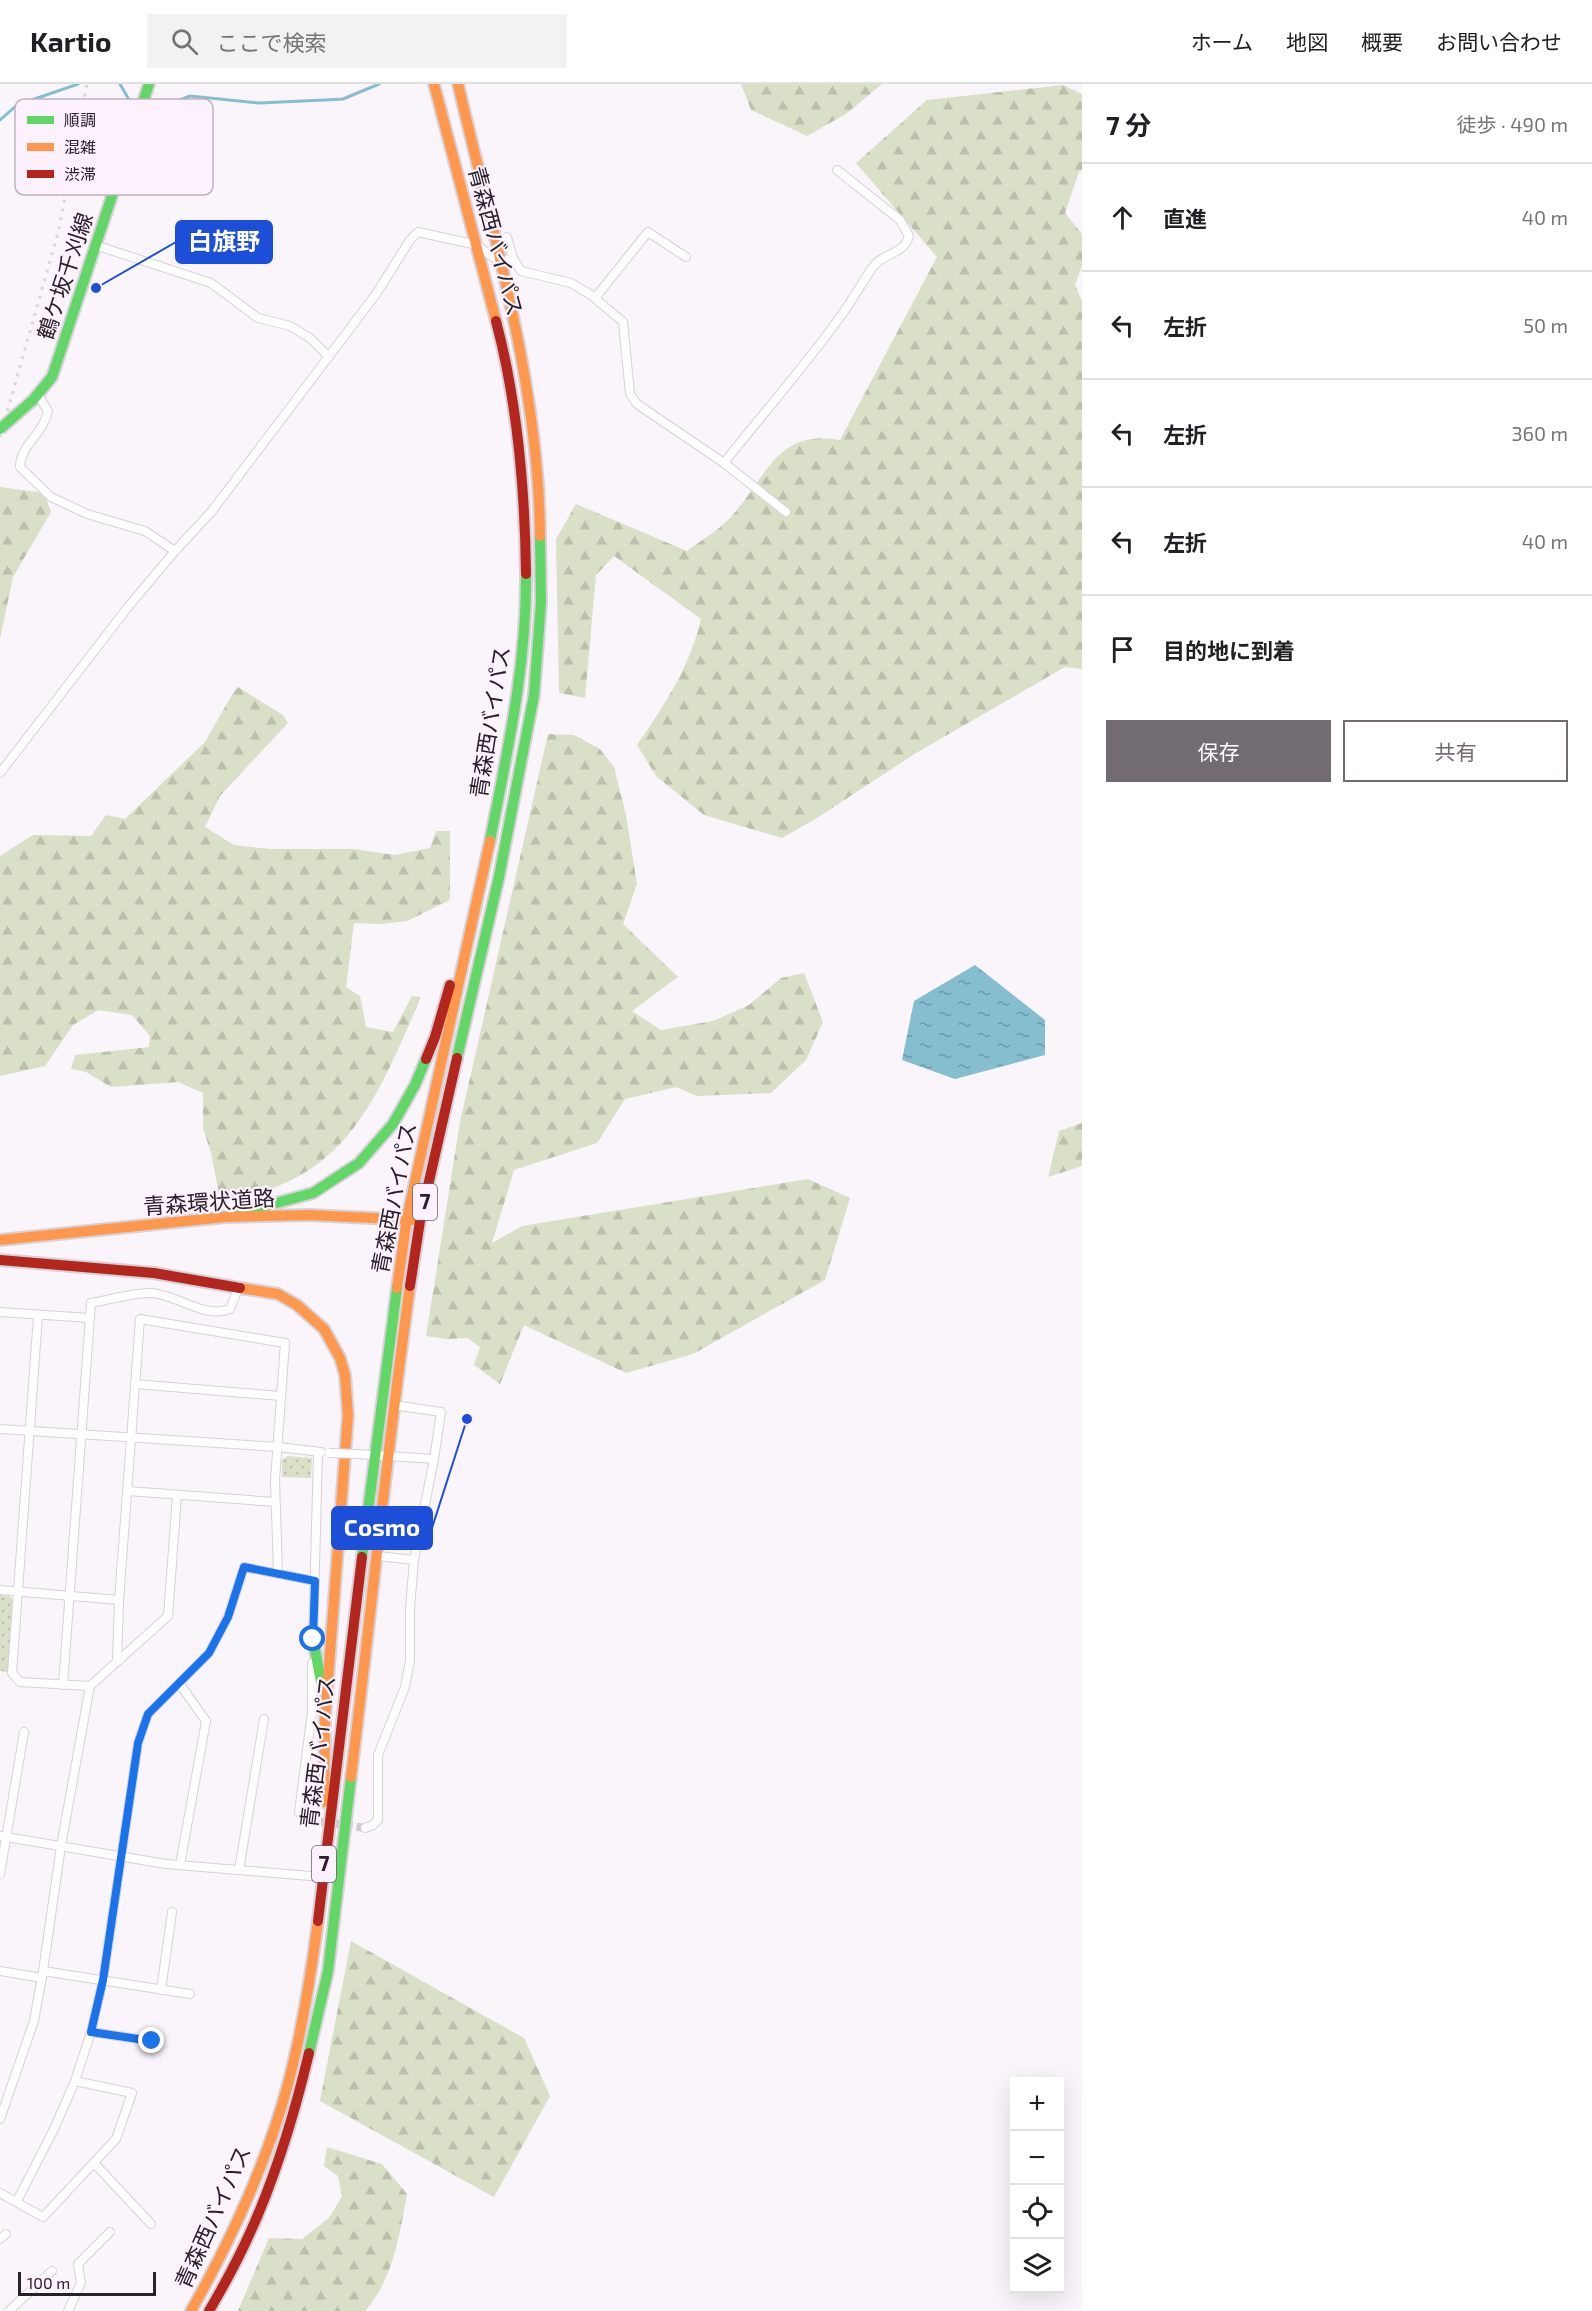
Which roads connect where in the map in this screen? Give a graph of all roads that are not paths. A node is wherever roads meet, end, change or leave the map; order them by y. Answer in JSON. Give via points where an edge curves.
{"nodes":[{"id":1,"x":148,"y":84,"type":"edge"},
{"id":2,"x":434,"y":84,"type":"edge"},
{"id":3,"x":459,"y":84,"type":"edge"},
{"id":4,"x":143,"y":99,"type":"edge"},
{"id":5,"x":837,"y":170,"type":"dead end"},
{"id":6,"x":112,"y":195,"type":"edge"},
{"id":7,"x":507,"y":237,"type":"dead end"},
{"id":8,"x":95,"y":245,"type":"junction"},
{"id":9,"x":477,"y":245,"type":"junction"},
{"id":10,"x":686,"y":257,"type":"dead end"},
{"id":11,"x":513,"y":258,"type":"junction"},
{"id":12,"x":499,"y":262,"type":"junction"},
{"id":13,"x":595,"y":298,"type":"junction"},
{"id":14,"x":329,"y":357,"type":"junction"},
{"id":15,"x":35,"y":397,"type":"junction"},
{"id":16,"x":0,"y":429,"type":"edge"},
{"id":17,"x":724,"y":463,"type":"junction"},
{"id":18,"x":786,"y":512,"type":"dead end"},
{"id":19,"x":175,"y":550,"type":"junction"},
{"id":20,"x":0,"y":773,"type":"edge"},
{"id":21,"x":481,"y":889,"type":"junction"},
{"id":22,"x":225,"y":1217,"type":"junction"},
{"id":23,"x":407,"y":1218,"type":"junction"},
{"id":24,"x":420,"y":1221,"type":"junction"},
{"id":25,"x":0,"y":1240,"type":"edge"},
{"id":26,"x":0,"y":1260,"type":"edge"},
{"id":27,"x":238,"y":1286,"type":"junction"},
{"id":28,"x":0,"y":1312,"type":"edge"},
{"id":29,"x":38,"y":1316,"type":"junction"},
{"id":30,"x":90,"y":1318,"type":"junction"},
{"id":31,"x":135,"y":1384,"type":"junction"},
{"id":32,"x":281,"y":1396,"type":"junction"},
{"id":33,"x":393,"y":1405,"type":"junction"},
{"id":34,"x":0,"y":1429,"type":"edge"},
{"id":35,"x":30,"y":1430,"type":"junction"},
{"id":36,"x":80,"y":1433,"type":"junction"},
{"id":37,"x":131,"y":1438,"type":"junction"},
{"id":38,"x":278,"y":1447,"type":"junction"},
{"id":39,"x":318,"y":1452,"type":"junction"},
{"id":40,"x":388,"y":1454,"type":"junction"},
{"id":41,"x":375,"y":1455,"type":"junction"},
{"id":42,"x":434,"y":1459,"type":"junction"},
{"id":43,"x":128,"y":1491,"type":"junction"},
{"id":44,"x":177,"y":1496,"type":"junction"},
{"id":45,"x":275,"y":1502,"type":"junction"},
{"id":46,"x":378,"y":1556,"type":"junction"},
{"id":47,"x":414,"y":1560,"type":"junction"},
{"id":48,"x":278,"y":1574,"type":"junction"},
{"id":49,"x":315,"y":1581,"type":"junction"},
{"id":50,"x":0,"y":1590,"type":"edge"},
{"id":51,"x":18,"y":1592,"type":"junction"},
{"id":52,"x":69,"y":1596,"type":"junction"},
{"id":53,"x":119,"y":1600,"type":"junction"},
{"id":54,"x":313,"y":1639,"type":"junction"},
{"id":55,"x":117,"y":1661,"type":"junction"},
{"id":56,"x":179,"y":1683,"type":"junction"},
{"id":57,"x":63,"y":1685,"type":"junction"},
{"id":58,"x":90,"y":1686,"type":"junction"},
{"id":59,"x":264,"y":1719,"type":"dead end"},
{"id":60,"x":326,"y":1719,"type":"junction"},
{"id":61,"x":24,"y":1732,"type":"dead end"},
{"id":62,"x":309,"y":1821,"type":"dead end"},
{"id":63,"x":365,"y":1828,"type":"dead end"},
{"id":64,"x":3,"y":1836,"type":"edge"},
{"id":65,"x":61,"y":1846,"type":"junction"},
{"id":66,"x":122,"y":1856,"type":"junction"},
{"id":67,"x":180,"y":1865,"type":"junction"},
{"id":68,"x":239,"y":1870,"type":"junction"},
{"id":69,"x":0,"y":1874,"type":"edge"},
{"id":70,"x":322,"y":1876,"type":"junction"},
{"id":71,"x":172,"y":1912,"type":"dead end"},
{"id":72,"x":0,"y":1971,"type":"edge"},
{"id":73,"x":43,"y":1974,"type":"junction"},
{"id":74,"x":103,"y":1980,"type":"junction"},
{"id":75,"x":161,"y":1990,"type":"junction"},
{"id":76,"x":190,"y":1994,"type":"dead end"},
{"id":77,"x":91,"y":2032,"type":"junction"},
{"id":78,"x":152,"y":2041,"type":"dead end"},
{"id":79,"x":75,"y":2081,"type":"junction"},
{"id":80,"x":0,"y":2119,"type":"edge"},
{"id":81,"x":94,"y":2163,"type":"junction"},
{"id":82,"x":0,"y":2193,"type":"edge"},
{"id":83,"x":17,"y":2201,"type":"junction"},
{"id":84,"x":151,"y":2224,"type":"dead end"},
{"id":85,"x":110,"y":2232,"type":"dead end"},
{"id":86,"x":52,"y":2271,"type":"dead end"},
{"id":87,"x":9,"y":2311,"type":"edge"},
{"id":88,"x":68,"y":2311,"type":"edge"},
{"id":89,"x":191,"y":2311,"type":"edge"},
{"id":90,"x":209,"y":2311,"type":"edge"}],
"edges":[{"from":1,"to":4,"type":"main road","name":"鶴ケ坂千刈線"},
{"from":2,"to":9,"type":"main road","name":"青森西バイパス","number":"7"},
{"from":3,"to":12,"type":"main road","name":"青森西バイパス","number":"7"},
{"from":5,"to":17,"type":"street","via":[[900,220],[909,236],[907,243],[874,264],[844,311]]},
{"from":6,"to":8,"type":"main road","name":"鶴ケ坂千刈線"},
{"from":7,"to":11,"type":"street"},
{"from":8,"to":14,"type":"street","via":[[211,283],[258,318],[290,326],[310,338]]},
{"from":8,"to":15,"type":"main road","name":"鶴ケ坂千刈線","via":[[52,377]]},
{"from":9,"to":12,"type":"street"},
{"from":9,"to":14,"type":"street","via":[[418,232]]},
{"from":9,"to":21,"type":"main road","name":"青森西バイパス","number":"7","via":[[501,339],[517,427],[526,591],[518,696]]},
{"from":10,"to":13,"type":"street","via":[[648,232]]},
{"from":11,"to":12,"type":"street"},
{"from":11,"to":13,"type":"street","via":[[521,271],[571,283]]},
{"from":12,"to":24,"type":"main road","name":"青森西バイパス","number":"7","via":[[528,399],[540,506],[541,602],[534,695],[500,877]]},
{"from":13,"to":17,"type":"street","via":[[623,322],[630,394],[637,404]]},
{"from":14,"to":19,"type":"street","via":[[212,511]]},
{"from":15,"to":16,"type":"main road","name":"鶴ケ坂千刈線","bridge":true},
{"from":15,"to":19,"type":"street","via":[[48,411],[42,429],[20,456],[20,467],[51,497],[87,514],[145,531]]},
{"from":17,"to":18,"type":"street"},
{"from":19,"to":20,"type":"street"},
{"from":21,"to":22,"type":"main road","via":[[435,1037],[415,1086],[393,1124],[359,1162],[313,1193]]},
{"from":21,"to":23,"type":"main road","name":"青森西バイパス","number":"7"},
{"from":22,"to":23,"type":"main road","name":"青森環状道路","number":"7"},
{"from":22,"to":25,"type":"main road","name":"青森環状道路","number":"7"},
{"from":23,"to":24,"type":"main road","name":"青森環状道路","number":"7"},
{"from":23,"to":41,"type":"main road","name":"青森西バイパス","number":"7"},
{"from":24,"to":33,"type":"main road","name":"青森西バイパス","number":"7"},
{"from":26,"to":27,"type":"main road","via":[[154,1273]]},
{"from":27,"to":30,"type":"street","via":[[230,1309],[222,1312],[153,1293],[91,1303]]},
{"from":27,"to":60,"type":"main road","via":[[293,1301],[323,1326],[338,1349],[344,1368],[348,1415]]},
{"from":28,"to":29,"type":"street"},
{"from":29,"to":30,"type":"street"},
{"from":29,"to":35,"type":"street"},
{"from":30,"to":36,"type":"street"},
{"from":31,"to":32,"type":"street"},
{"from":31,"to":32,"type":"street","via":[[140,1319],[285,1342]]},
{"from":31,"to":37,"type":"street"},
{"from":32,"to":38,"type":"street"},
{"from":33,"to":40,"type":"main road","name":"青森西バイパス","number":"7"},
{"from":33,"to":42,"type":"street","via":[[441,1412]]},
{"from":34,"to":35,"type":"street"},
{"from":35,"to":36,"type":"street"},
{"from":35,"to":51,"type":"street"},
{"from":36,"to":37,"type":"street"},
{"from":36,"to":52,"type":"street"},
{"from":37,"to":38,"type":"street"},
{"from":37,"to":43,"type":"street"},
{"from":38,"to":39,"type":"street"},
{"from":38,"to":45,"type":"street"},
{"from":39,"to":41,"type":"street","bridge":true},
{"from":39,"to":49,"type":"street"},
{"from":40,"to":41,"type":"street"},
{"from":40,"to":42,"type":"street"},
{"from":40,"to":46,"type":"main road","name":"青森西バイパス","number":"7"},
{"from":41,"to":70,"type":"main road","name":"青森西バイパス","number":"7"},
{"from":42,"to":47,"type":"street"},
{"from":43,"to":44,"type":"street"},
{"from":43,"to":53,"type":"street"},
{"from":44,"to":45,"type":"street"},
{"from":44,"to":55,"type":"street","via":[[168,1616]]},
{"from":45,"to":48,"type":"street"},
{"from":46,"to":47,"type":"street"},
{"from":46,"to":90,"type":"main road","name":"青森西バイパス","number":"7","via":[[325,1982],[300,2090],[270,2182],[239,2257]]},
{"from":47,"to":63,"type":"street","via":[[410,1660],[405,1687],[378,1755],[378,1820]]},
{"from":48,"to":49,"type":"street"},
{"from":48,"to":56,"type":"street","via":[[244,1567],[228,1617],[209,1653]]},
{"from":49,"to":54,"type":"street"},
{"from":50,"to":51,"type":"street"},
{"from":51,"to":52,"type":"street"},
{"from":51,"to":57,"type":"street","via":[[12,1673],[20,1682]]},
{"from":52,"to":53,"type":"street"},
{"from":52,"to":57,"type":"street"},
{"from":53,"to":55,"type":"street"},
{"from":54,"to":60,"type":"main road"},
{"from":54,"to":62,"type":"street","via":[[312,1712],[299,1812]]},
{"from":55,"to":58,"type":"street"},
{"from":56,"to":66,"type":"street","via":[[148,1714],[138,1743]]},
{"from":56,"to":67,"type":"street","via":[[206,1721]]},
{"from":57,"to":58,"type":"street"},
{"from":58,"to":65,"type":"street"},
{"from":59,"to":68,"type":"street"},
{"from":60,"to":70,"type":"main road"},
{"from":61,"to":64,"type":"street"},
{"from":64,"to":65,"type":"street"},
{"from":64,"to":69,"type":"street"},
{"from":65,"to":66,"type":"street"},
{"from":65,"to":73,"type":"street"},
{"from":66,"to":67,"type":"street"},
{"from":66,"to":74,"type":"street"},
{"from":67,"to":68,"type":"street"},
{"from":68,"to":70,"type":"street"},
{"from":70,"to":89,"type":"main road","name":"青森西バイパス","number":"7","via":[[312,1971],[288,2084],[256,2179]]},
{"from":71,"to":75,"type":"street"},
{"from":72,"to":73,"type":"street"},
{"from":73,"to":74,"type":"street"},
{"from":73,"to":80,"type":"street","via":[[34,2021]]},
{"from":74,"to":75,"type":"street"},
{"from":74,"to":77,"type":"street"},
{"from":75,"to":76,"type":"street"},
{"from":77,"to":78,"type":"street"},
{"from":77,"to":79,"type":"street"},
{"from":79,"to":81,"type":"street","via":[[132,2093],[116,2139]]},
{"from":79,"to":83,"type":"street"},
{"from":81,"to":83,"type":"street","via":[[43,2217]]},
{"from":81,"to":84,"type":"street"},
{"from":82,"to":83,"type":"street"},
{"from":85,"to":88,"type":"street","via":[[78,2264],[81,2283]]},
{"from":86,"to":87,"type":"street"}]}
